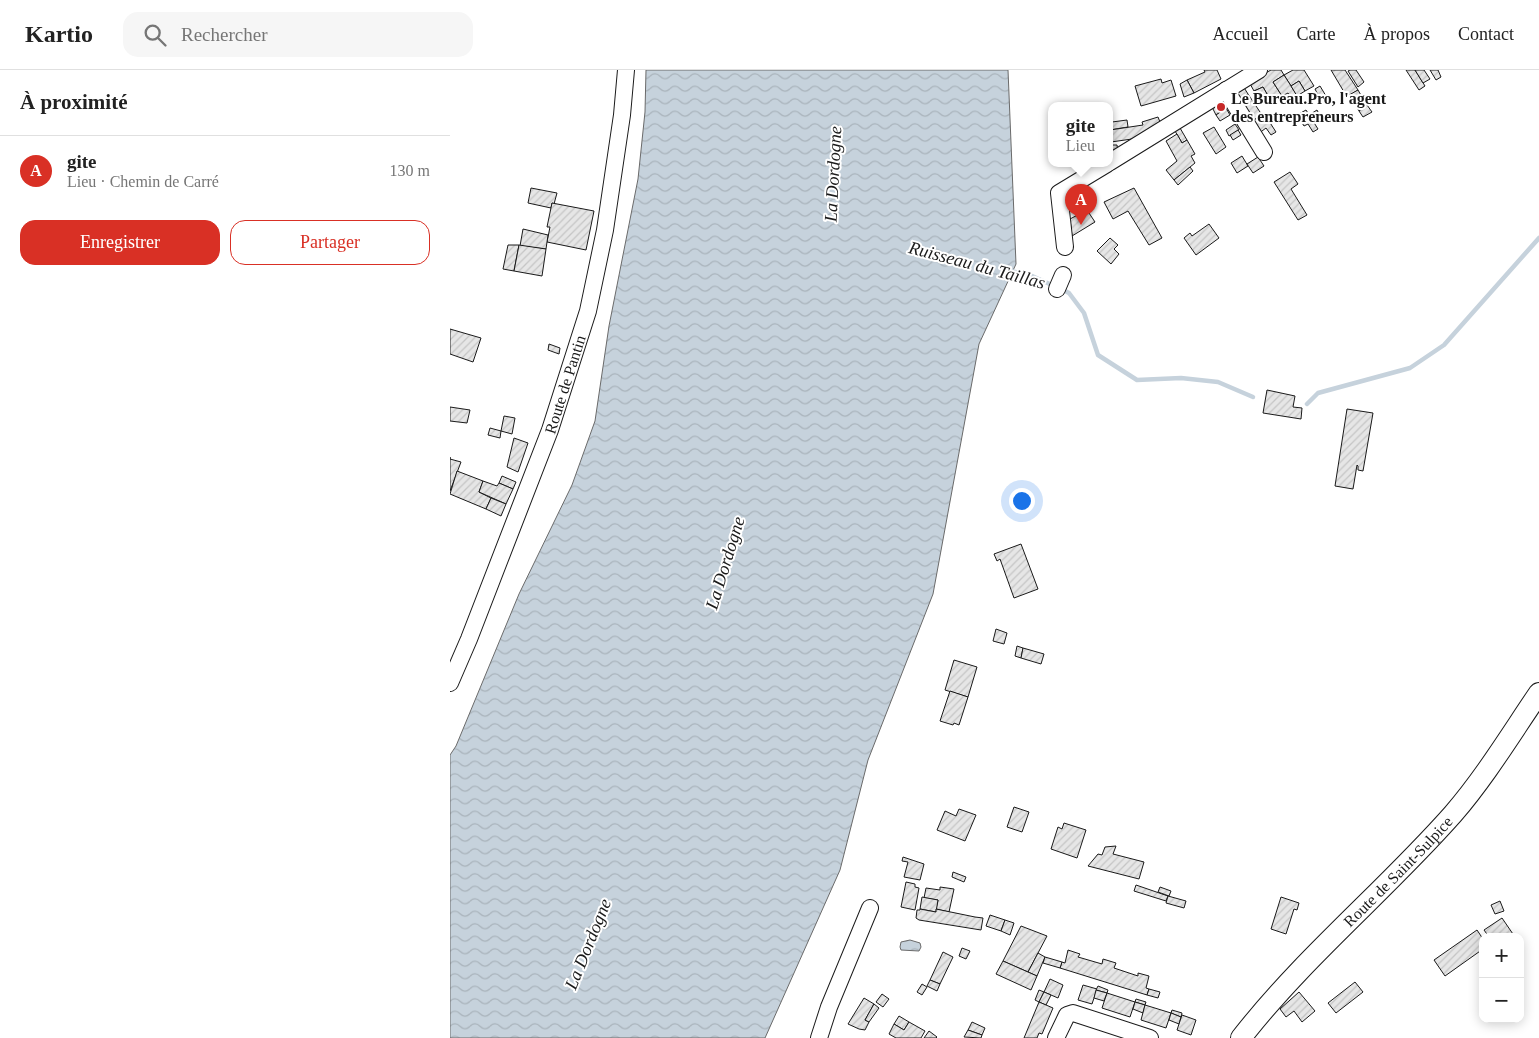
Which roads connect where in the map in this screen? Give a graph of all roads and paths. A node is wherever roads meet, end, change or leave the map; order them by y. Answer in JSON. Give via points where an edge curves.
{"nodes":[{"id":1,"x":626,"y":70,"type":"edge"},
{"id":2,"x":1260,"y":70,"type":"edge"},
{"id":3,"x":1226,"y":90,"type":"junction"},
{"id":4,"x":1264,"y":152,"type":"dead end"},
{"id":5,"x":1113,"y":160,"type":"edge"},
{"id":6,"x":1101,"y":167,"type":"edge"},
{"id":7,"x":1065,"y":247,"type":"dead end"},
{"id":8,"x":450,"y":683,"type":"edge"},
{"id":9,"x":1539,"y":693,"type":"edge"},
{"id":10,"x":870,"y":908,"type":"dead end"},
{"id":11,"x":1144,"y":1037,"type":"edge"},
{"id":12,"x":819,"y":1038,"type":"edge"},
{"id":13,"x":1056,"y":1038,"type":"edge"},
{"id":14,"x":1242,"y":1038,"type":"edge"}],
"edges":[{"from":1,"to":8,"type":"street","name":"Route de Pantin","via":[[605,230],[588,311],[550,430]]},
{"from":2,"to":3,"type":"street"},
{"from":3,"to":4,"type":"street"},
{"from":3,"to":5,"type":"street"},
{"from":6,"to":7,"type":"street","via":[[1059,193]]},
{"from":9,"to":14,"type":"main road","name":"Route de Saint-Sulpice","via":[[1485,774],[1454,813],[1281,989]]},
{"from":10,"to":12,"type":"street"},
{"from":11,"to":13,"type":"street","via":[[1073,1013],[1067,1015]]}]}
